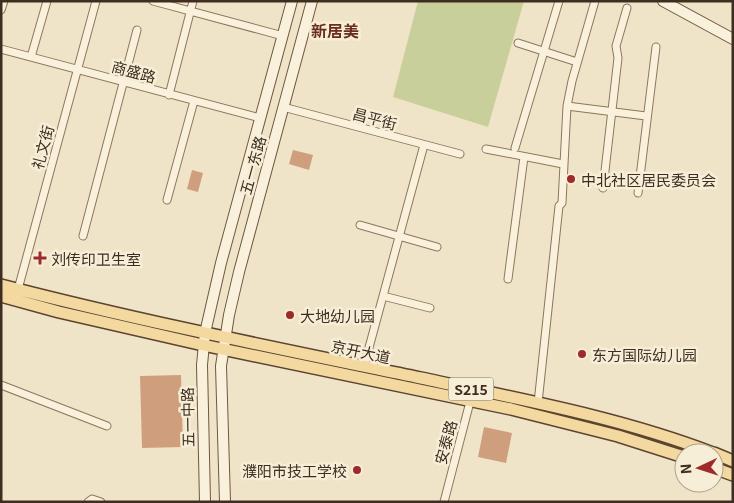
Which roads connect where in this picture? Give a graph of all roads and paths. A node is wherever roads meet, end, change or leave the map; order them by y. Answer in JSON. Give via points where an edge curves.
{"nodes":[{"id":1,"x":4,"y":1,"type":"edge"},
{"id":2,"x":46,"y":1,"type":"edge"},
{"id":3,"x":96,"y":1,"type":"edge"},
{"id":4,"x":153,"y":1,"type":"edge"},
{"id":5,"x":193,"y":1,"type":"edge"},
{"id":6,"x":292,"y":1,"type":"edge"},
{"id":7,"x":312,"y":1,"type":"edge"},
{"id":8,"x":559,"y":1,"type":"edge"},
{"id":9,"x":595,"y":1,"type":"edge"},
{"id":10,"x":662,"y":1,"type":"edge"},
{"id":11,"x":627,"y":8,"type":"dead end"},
{"id":12,"x":1,"y":10,"type":"edge"},
{"id":13,"x":190,"y":12,"type":"junction"},
{"id":14,"x":137,"y":30,"type":"dead end"},
{"id":15,"x":283,"y":36,"type":"junction"},
{"id":16,"x":733,"y":39,"type":"edge"},
{"id":17,"x":518,"y":43,"type":"dead end"},
{"id":18,"x":656,"y":47,"type":"dead end"},
{"id":19,"x":1,"y":49,"type":"edge"},
{"id":20,"x":544,"y":51,"type":"junction"},
{"id":21,"x":31,"y":57,"type":"junction"},
{"id":22,"x":577,"y":62,"type":"junction"},
{"id":23,"x":77,"y":69,"type":"junction"},
{"id":24,"x":123,"y":82,"type":"junction"},
{"id":25,"x":168,"y":94,"type":"junction"},
{"id":26,"x":194,"y":101,"type":"junction"},
{"id":27,"x":567,"y":106,"type":"junction"},
{"id":28,"x":283,"y":108,"type":"junction"},
{"id":29,"x":612,"y":111,"type":"junction"},
{"id":30,"x":646,"y":116,"type":"junction"},
{"id":31,"x":260,"y":118,"type":"junction"},
{"id":32,"x":424,"y":145,"type":"junction"},
{"id":33,"x":515,"y":148,"type":"dead end"},
{"id":34,"x":486,"y":149,"type":"dead end"},
{"id":35,"x":460,"y":154,"type":"dead end"},
{"id":36,"x":524,"y":157,"type":"junction"},
{"id":37,"x":564,"y":164,"type":"junction"},
{"id":38,"x":604,"y":188,"type":"dead end"},
{"id":39,"x":638,"y":193,"type":"dead end"},
{"id":40,"x":168,"y":200,"type":"dead end"},
{"id":41,"x":360,"y":225,"type":"dead end"},
{"id":42,"x":83,"y":236,"type":"dead end"},
{"id":43,"x":399,"y":236,"type":"junction"},
{"id":44,"x":437,"y":247,"type":"dead end"},
{"id":45,"x":508,"y":279,"type":"dead end"},
{"id":46,"x":1,"y":285,"type":"edge"},
{"id":47,"x":17,"y":295,"type":"junction"},
{"id":48,"x":1,"y":296,"type":"edge"},
{"id":49,"x":383,"y":296,"type":"junction"},
{"id":50,"x":430,"y":308,"type":"dead end"},
{"id":51,"x":205,"y":332,"type":"junction"},
{"id":52,"x":225,"y":337,"type":"junction"},
{"id":53,"x":203,"y":345,"type":"junction"},
{"id":54,"x":223,"y":349,"type":"junction"},
{"id":55,"x":364,"y":366,"type":"junction"},
{"id":56,"x":1,"y":385,"type":"edge"},
{"id":57,"x":472,"y":395,"type":"junction"},
{"id":58,"x":538,"y":403,"type":"junction"},
{"id":59,"x":107,"y":426,"type":"dead end"},
{"id":60,"x":685,"y":443,"type":"edge"},
{"id":61,"x":674,"y":454,"type":"edge"},
{"id":62,"x":88,"y":502,"type":"edge"},
{"id":63,"x":101,"y":502,"type":"edge"},
{"id":64,"x":204,"y":502,"type":"edge"},
{"id":65,"x":225,"y":502,"type":"edge"},
{"id":66,"x":444,"y":502,"type":"edge"}],
"edges":[{"from":1,"to":12,"type":"street"},
{"from":2,"to":21,"type":"street"},
{"from":3,"to":23,"type":"street","name":"礼文街"},
{"from":4,"to":13,"type":"street"},
{"from":5,"to":13,"type":"street"},
{"from":6,"to":15,"type":"street","name":"五一东路"},
{"from":7,"to":28,"type":"street","name":"五一东路"},
{"from":8,"to":20,"type":"street"},
{"from":9,"to":22,"type":"street"},
{"from":10,"to":16,"type":"street"},
{"from":11,"to":29,"type":"street","via":[[616,46],[618,58]]},
{"from":13,"to":15,"type":"street"},
{"from":13,"to":25,"type":"street"},
{"from":14,"to":24,"type":"street"},
{"from":15,"to":31,"type":"street","name":"五一东路"},
{"from":17,"to":20,"type":"street"},
{"from":18,"to":30,"type":"street"},
{"from":19,"to":21,"type":"street","name":"商盛路"},
{"from":20,"to":22,"type":"street"},
{"from":20,"to":33,"type":"street"},
{"from":21,"to":23,"type":"street","name":"商盛路"},
{"from":22,"to":27,"type":"street"},
{"from":23,"to":24,"type":"street","name":"商盛路"},
{"from":23,"to":47,"type":"street","name":"礼文街"},
{"from":24,"to":25,"type":"street","name":"商盛路"},
{"from":24,"to":42,"type":"street"},
{"from":25,"to":26,"type":"street","name":"商盛路"},
{"from":26,"to":31,"type":"street","name":"商盛路"},
{"from":26,"to":40,"type":"street"},
{"from":27,"to":29,"type":"street"},
{"from":27,"to":37,"type":"street"},
{"from":28,"to":32,"type":"street","name":"昌平街"},
{"from":28,"to":52,"type":"street","name":"五一东路"},
{"from":29,"to":30,"type":"street"},
{"from":29,"to":38,"type":"street"},
{"from":30,"to":39,"type":"street"},
{"from":31,"to":51,"type":"street","name":"五一东路"},
{"from":32,"to":35,"type":"street","name":"昌平街"},
{"from":32,"to":43,"type":"street"},
{"from":34,"to":36,"type":"street"},
{"from":36,"to":37,"type":"street"},
{"from":36,"to":45,"type":"street"},
{"from":37,"to":58,"type":"street"},
{"from":41,"to":43,"type":"street"},
{"from":43,"to":44,"type":"street"},
{"from":43,"to":49,"type":"street"},
{"from":46,"to":47,"type":"main road","name":"京开大道","number":"S215"},
{"from":47,"to":48,"type":"main road","name":"京开大道","number":"S215"},
{"from":47,"to":51,"type":"main road","name":"京开大道","number":"S215"},
{"from":47,"to":53,"type":"main road","name":"京开大道","number":"S215"},
{"from":49,"to":50,"type":"street"},
{"from":49,"to":55,"type":"street"},
{"from":51,"to":52,"type":"main road","name":"京开大道","number":"S215"},
{"from":51,"to":53,"type":"street","name":"五一中路"},
{"from":52,"to":54,"type":"street"},
{"from":52,"to":55,"type":"main road","name":"京开大道","number":"S215"},
{"from":53,"to":54,"type":"main road","name":"京开大道","number":"S215"},
{"from":53,"to":64,"type":"street","name":"五一中路"},
{"from":54,"to":57,"type":"main road","name":"京开大道","number":"S215"},
{"from":54,"to":65,"type":"street"},
{"from":55,"to":57,"type":"main road","name":"京开大道","number":"S215"},
{"from":56,"to":59,"type":"street"},
{"from":57,"to":58,"type":"main road","name":"京开大道","number":"S215"},
{"from":57,"to":61,"type":"main road","name":"京开大道","number":"S215"},
{"from":57,"to":66,"type":"street","name":"安泰路"},
{"from":58,"to":60,"type":"main road","name":"京开大道","number":"S215"},
{"from":62,"to":63,"type":"street"}]}
